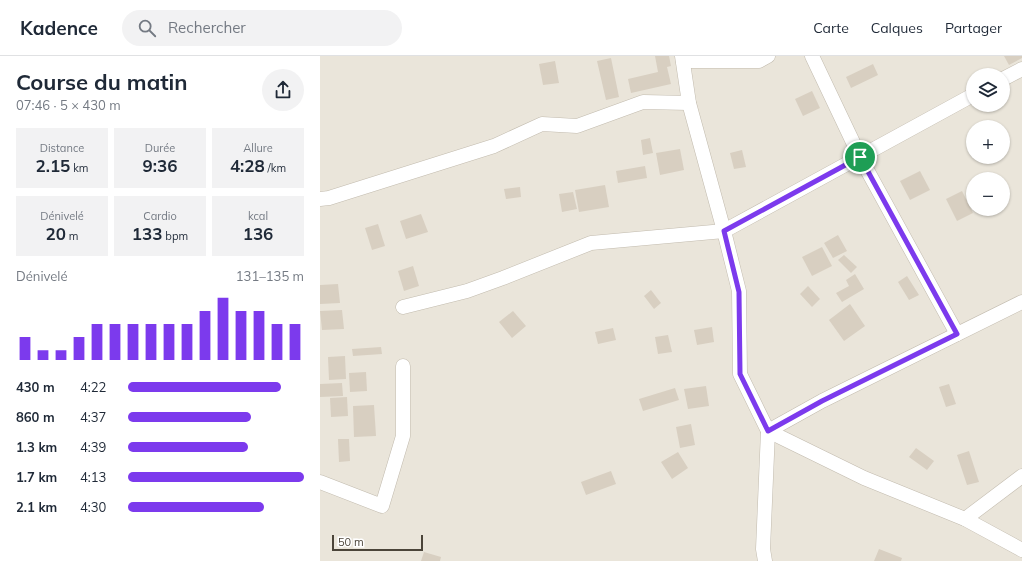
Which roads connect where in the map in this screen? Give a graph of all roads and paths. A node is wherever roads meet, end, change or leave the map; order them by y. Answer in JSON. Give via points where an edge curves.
{"nodes":[{"id":1,"x":768,"y":56,"type":"edge"},
{"id":2,"x":812,"y":56,"type":"edge"},
{"id":3,"x":683,"y":59,"type":"edge"},
{"id":4,"x":1022,"y":69,"type":"edge"},
{"id":5,"x":1010,"y":75,"type":"edge"},
{"id":6,"x":966,"y":99,"type":"edge"},
{"id":7,"x":689,"y":103,"type":"junction"},
{"id":8,"x":860,"y":157,"type":"junction"},
{"id":9,"x":329,"y":197,"type":"edge"},
{"id":10,"x":724,"y":231,"type":"junction"},
{"id":11,"x":1022,"y":302,"type":"edge"},
{"id":12,"x":403,"y":307,"type":"dead end"},
{"id":13,"x":957,"y":334,"type":"junction"},
{"id":14,"x":403,"y":366,"type":"dead end"},
{"id":15,"x":768,"y":431,"type":"junction"},
{"id":16,"x":1022,"y":476,"type":"edge"},
{"id":17,"x":320,"y":482,"type":"edge"},
{"id":18,"x":965,"y":519,"type":"junction"},
{"id":19,"x":1022,"y":550,"type":"edge"},
{"id":20,"x":765,"y":561,"type":"edge"}],
"edges":[{"from":1,"to":3,"type":"street","via":[[759,61]]},
{"from":2,"to":8,"type":"street"},
{"from":3,"to":7,"type":"street"},
{"from":4,"to":5,"type":"street"},
{"from":6,"to":8,"type":"street"},
{"from":7,"to":9,"type":"street","via":[[643,102],[577,126],[542,124],[494,146]]},
{"from":7,"to":10,"type":"street"},
{"from":8,"to":10,"type":"street"},
{"from":8,"to":13,"type":"street"},
{"from":10,"to":12,"type":"street","via":[[591,243],[467,291]]},
{"from":10,"to":15,"type":"street","via":[[739,292],[740,374]]},
{"from":11,"to":13,"type":"street"},
{"from":13,"to":15,"type":"street","via":[[822,401]]},
{"from":14,"to":17,"type":"street","via":[[403,436],[382,506]]},
{"from":15,"to":18,"type":"street","via":[[864,478]]},
{"from":15,"to":20,"type":"street","via":[[763,549]]},
{"from":16,"to":18,"type":"street"},
{"from":18,"to":19,"type":"street"}]}
